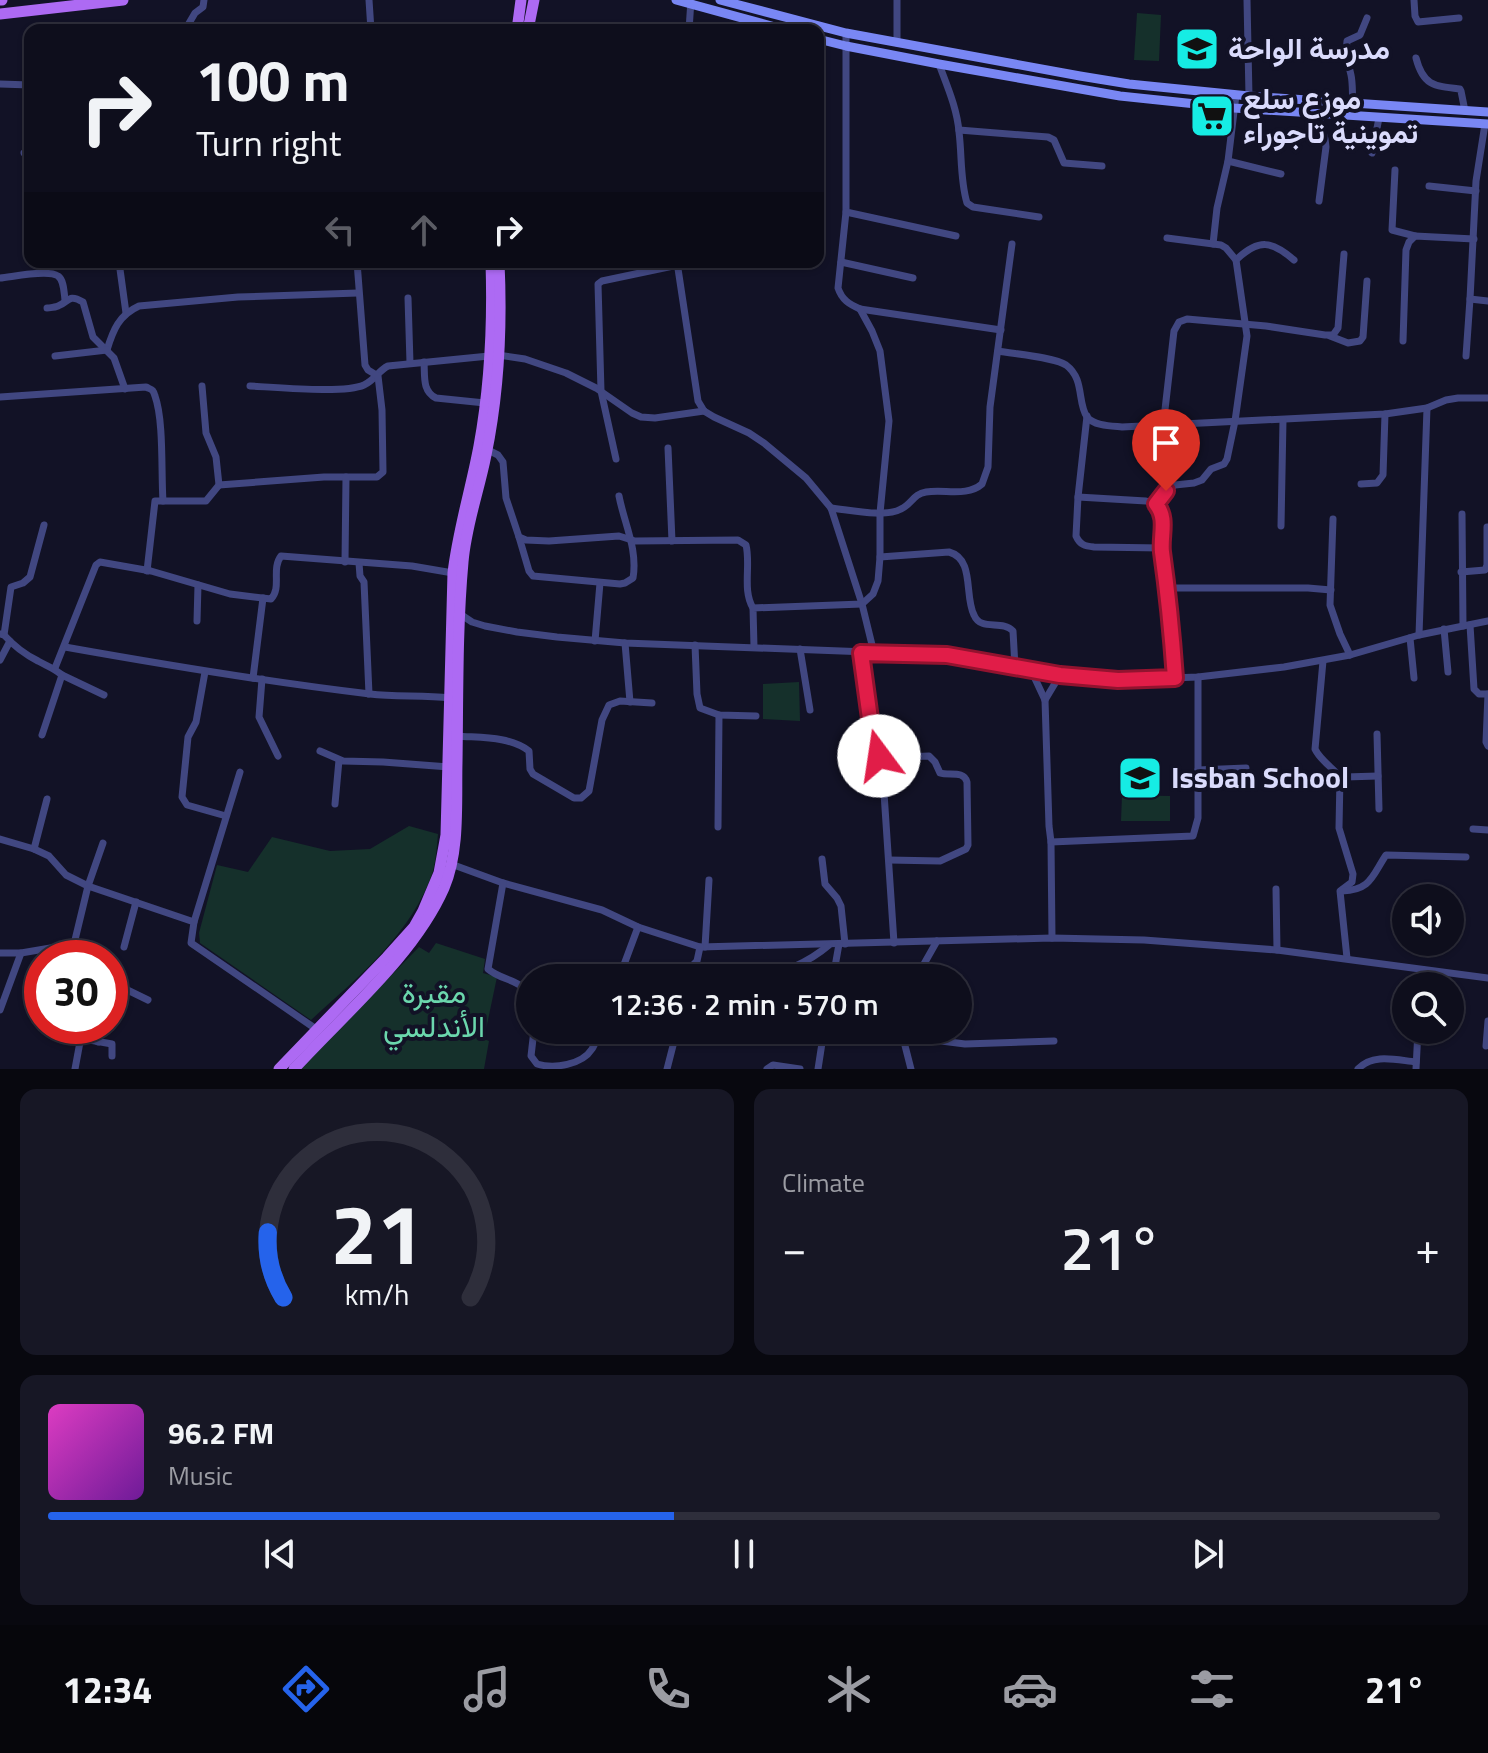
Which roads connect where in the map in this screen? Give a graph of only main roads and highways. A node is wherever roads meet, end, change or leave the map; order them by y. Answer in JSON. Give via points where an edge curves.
{"nodes":[{"id":1,"x":123,"y":0,"type":"edge"},
{"id":2,"x":521,"y":0,"type":"edge"},
{"id":3,"x":534,"y":0,"type":"edge"},
{"id":4,"x":676,"y":0,"type":"edge"},
{"id":5,"x":720,"y":0,"type":"edge"},
{"id":6,"x":691,"y":2,"type":"edge"},
{"id":7,"x":0,"y":14,"type":"edge"},
{"id":8,"x":518,"y":24,"type":"edge"},
{"id":9,"x":529,"y":24,"type":"edge"},
{"id":10,"x":748,"y":24,"type":"edge"},
{"id":11,"x":812,"y":24,"type":"edge"},
{"id":12,"x":824,"y":27,"type":"edge"},
{"id":13,"x":824,"y":40,"type":"edge"},
{"id":14,"x":1488,"y":112,"type":"edge"},
{"id":15,"x":1487,"y":124,"type":"edge"},
{"id":16,"x":491,"y":268,"type":"edge"},
{"id":17,"x":499,"y":268,"type":"edge"},
{"id":18,"x":493,"y":356,"type":"junction"},
{"id":19,"x":483,"y":448,"type":"junction"},
{"id":20,"x":456,"y":612,"type":"junction"},
{"id":21,"x":447,"y":863,"type":"junction"},
{"id":22,"x":390,"y":961,"type":"junction"},
{"id":23,"x":279,"y":1069,"type":"edge"},
{"id":24,"x":294,"y":1069,"type":"edge"}],
"edges":[{"from":1,"to":7,"type":"main road"},
{"from":2,"to":8,"type":"main road"},
{"from":3,"to":9,"type":"main road"},
{"from":4,"to":6,"type":"main road"},
{"from":5,"to":11,"type":"main road"},
{"from":6,"to":10,"type":"main road"},
{"from":12,"to":14,"type":"main road","via":[[1129,84]]},
{"from":13,"to":15,"type":"main road","via":[[1120,96]]},
{"from":16,"to":18,"type":"main road"},
{"from":17,"to":18,"type":"main road","via":[[500,326]]},
{"from":18,"to":19,"type":"main road"},
{"from":18,"to":19,"type":"main road","via":[[494,408]]},
{"from":19,"to":20,"type":"main road"},
{"from":19,"to":20,"type":"main road","via":[[455,553]]},
{"from":20,"to":21,"type":"main road"},
{"from":20,"to":21,"type":"main road","via":[[456,822]]},
{"from":21,"to":22,"type":"main road","via":[[444,887],[430,916]]},
{"from":22,"to":23,"type":"main road"},
{"from":22,"to":24,"type":"main road"}]}
